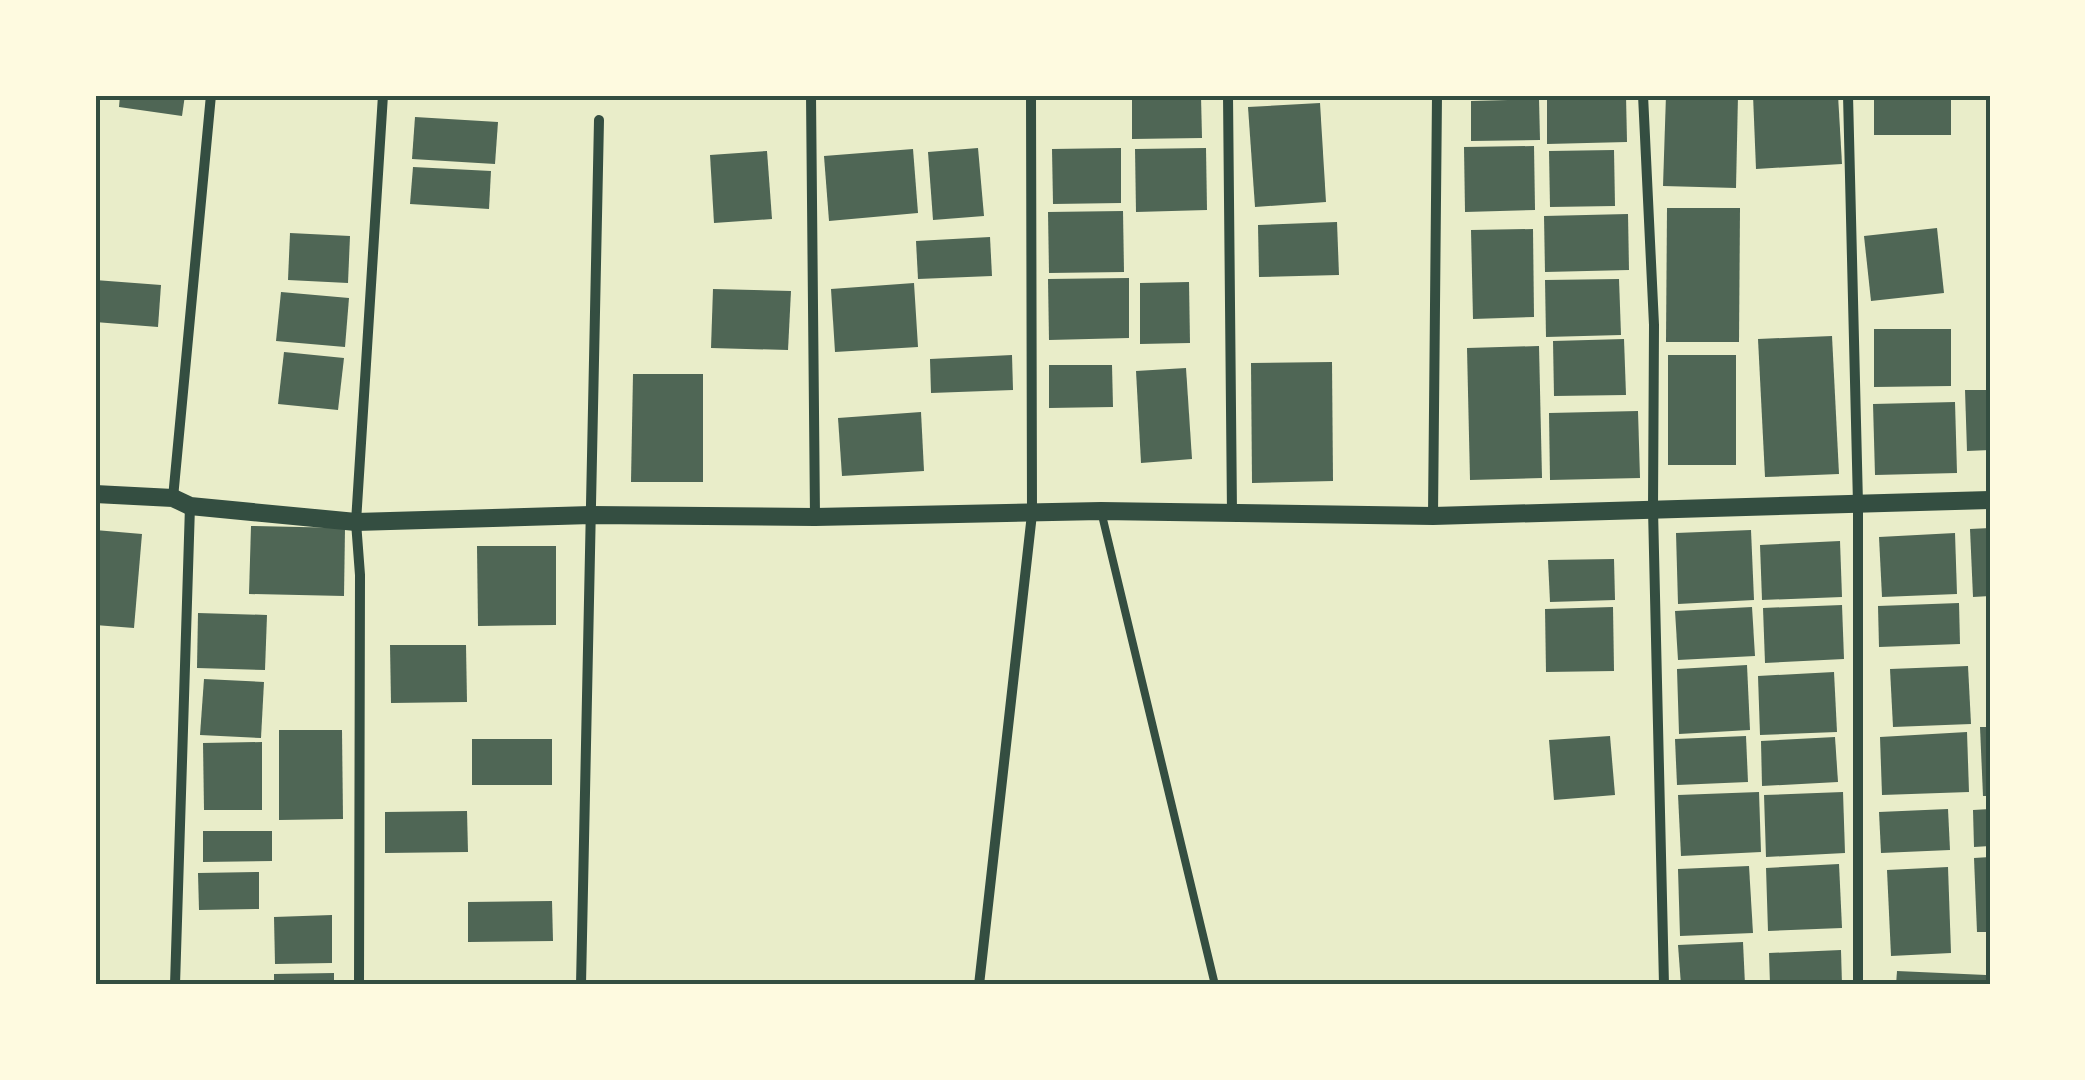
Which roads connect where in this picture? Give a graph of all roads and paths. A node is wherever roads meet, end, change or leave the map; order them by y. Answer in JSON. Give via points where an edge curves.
{"nodes":[{"id":1,"x":211,"y":95,"type":"edge"},
{"id":2,"x":383,"y":95,"type":"edge"},
{"id":3,"x":811,"y":95,"type":"edge"},
{"id":4,"x":1031,"y":95,"type":"edge"},
{"id":5,"x":1228,"y":95,"type":"edge"},
{"id":6,"x":1437,"y":95,"type":"edge"},
{"id":7,"x":1644,"y":95,"type":"edge"},
{"id":8,"x":1848,"y":95,"type":"edge"},
{"id":9,"x":600,"y":120,"type":"dead end"},
{"id":10,"x":95,"y":494,"type":"edge"},
{"id":11,"x":1990,"y":500,"type":"edge"},
{"id":12,"x":182,"y":502,"type":"junction"},
{"id":13,"x":1858,"y":504,"type":"junction"},
{"id":14,"x":1653,"y":509,"type":"junction"},
{"id":15,"x":1101,"y":511,"type":"junction"},
{"id":16,"x":1232,"y":513,"type":"junction"},
{"id":17,"x":1032,"y":514,"type":"junction"},
{"id":18,"x":592,"y":515,"type":"junction"},
{"id":19,"x":1433,"y":516,"type":"junction"},
{"id":20,"x":815,"y":517,"type":"junction"},
{"id":21,"x":356,"y":522,"type":"junction"},
{"id":22,"x":175,"y":985,"type":"edge"},
{"id":23,"x":360,"y":985,"type":"edge"},
{"id":24,"x":581,"y":985,"type":"edge"},
{"id":25,"x":979,"y":985,"type":"edge"},
{"id":26,"x":1215,"y":985,"type":"edge"},
{"id":27,"x":1664,"y":985,"type":"edge"},
{"id":28,"x":1858,"y":985,"type":"edge"}],
"edges":[{"from":1,"to":12,"type":"street"},
{"from":2,"to":21,"type":"street"},
{"from":3,"to":20,"type":"street"},
{"from":4,"to":17,"type":"street"},
{"from":5,"to":16,"type":"street"},
{"from":6,"to":19,"type":"street"},
{"from":7,"to":14,"type":"street"},
{"from":8,"to":13,"type":"street"},
{"from":9,"to":18,"type":"street"},
{"from":10,"to":12,"type":"street"},
{"from":11,"to":13,"type":"street"},
{"from":12,"to":21,"type":"street"},
{"from":12,"to":22,"type":"street"},
{"from":13,"to":14,"type":"street"},
{"from":13,"to":28,"type":"street"},
{"from":14,"to":19,"type":"street"},
{"from":14,"to":27,"type":"street"},
{"from":15,"to":16,"type":"street"},
{"from":15,"to":17,"type":"street"},
{"from":15,"to":26,"type":"lane"},
{"from":16,"to":19,"type":"street"},
{"from":17,"to":20,"type":"street"},
{"from":17,"to":25,"type":"street"},
{"from":18,"to":20,"type":"street"},
{"from":18,"to":21,"type":"street"},
{"from":18,"to":24,"type":"street"},
{"from":21,"to":23,"type":"street"}]}
